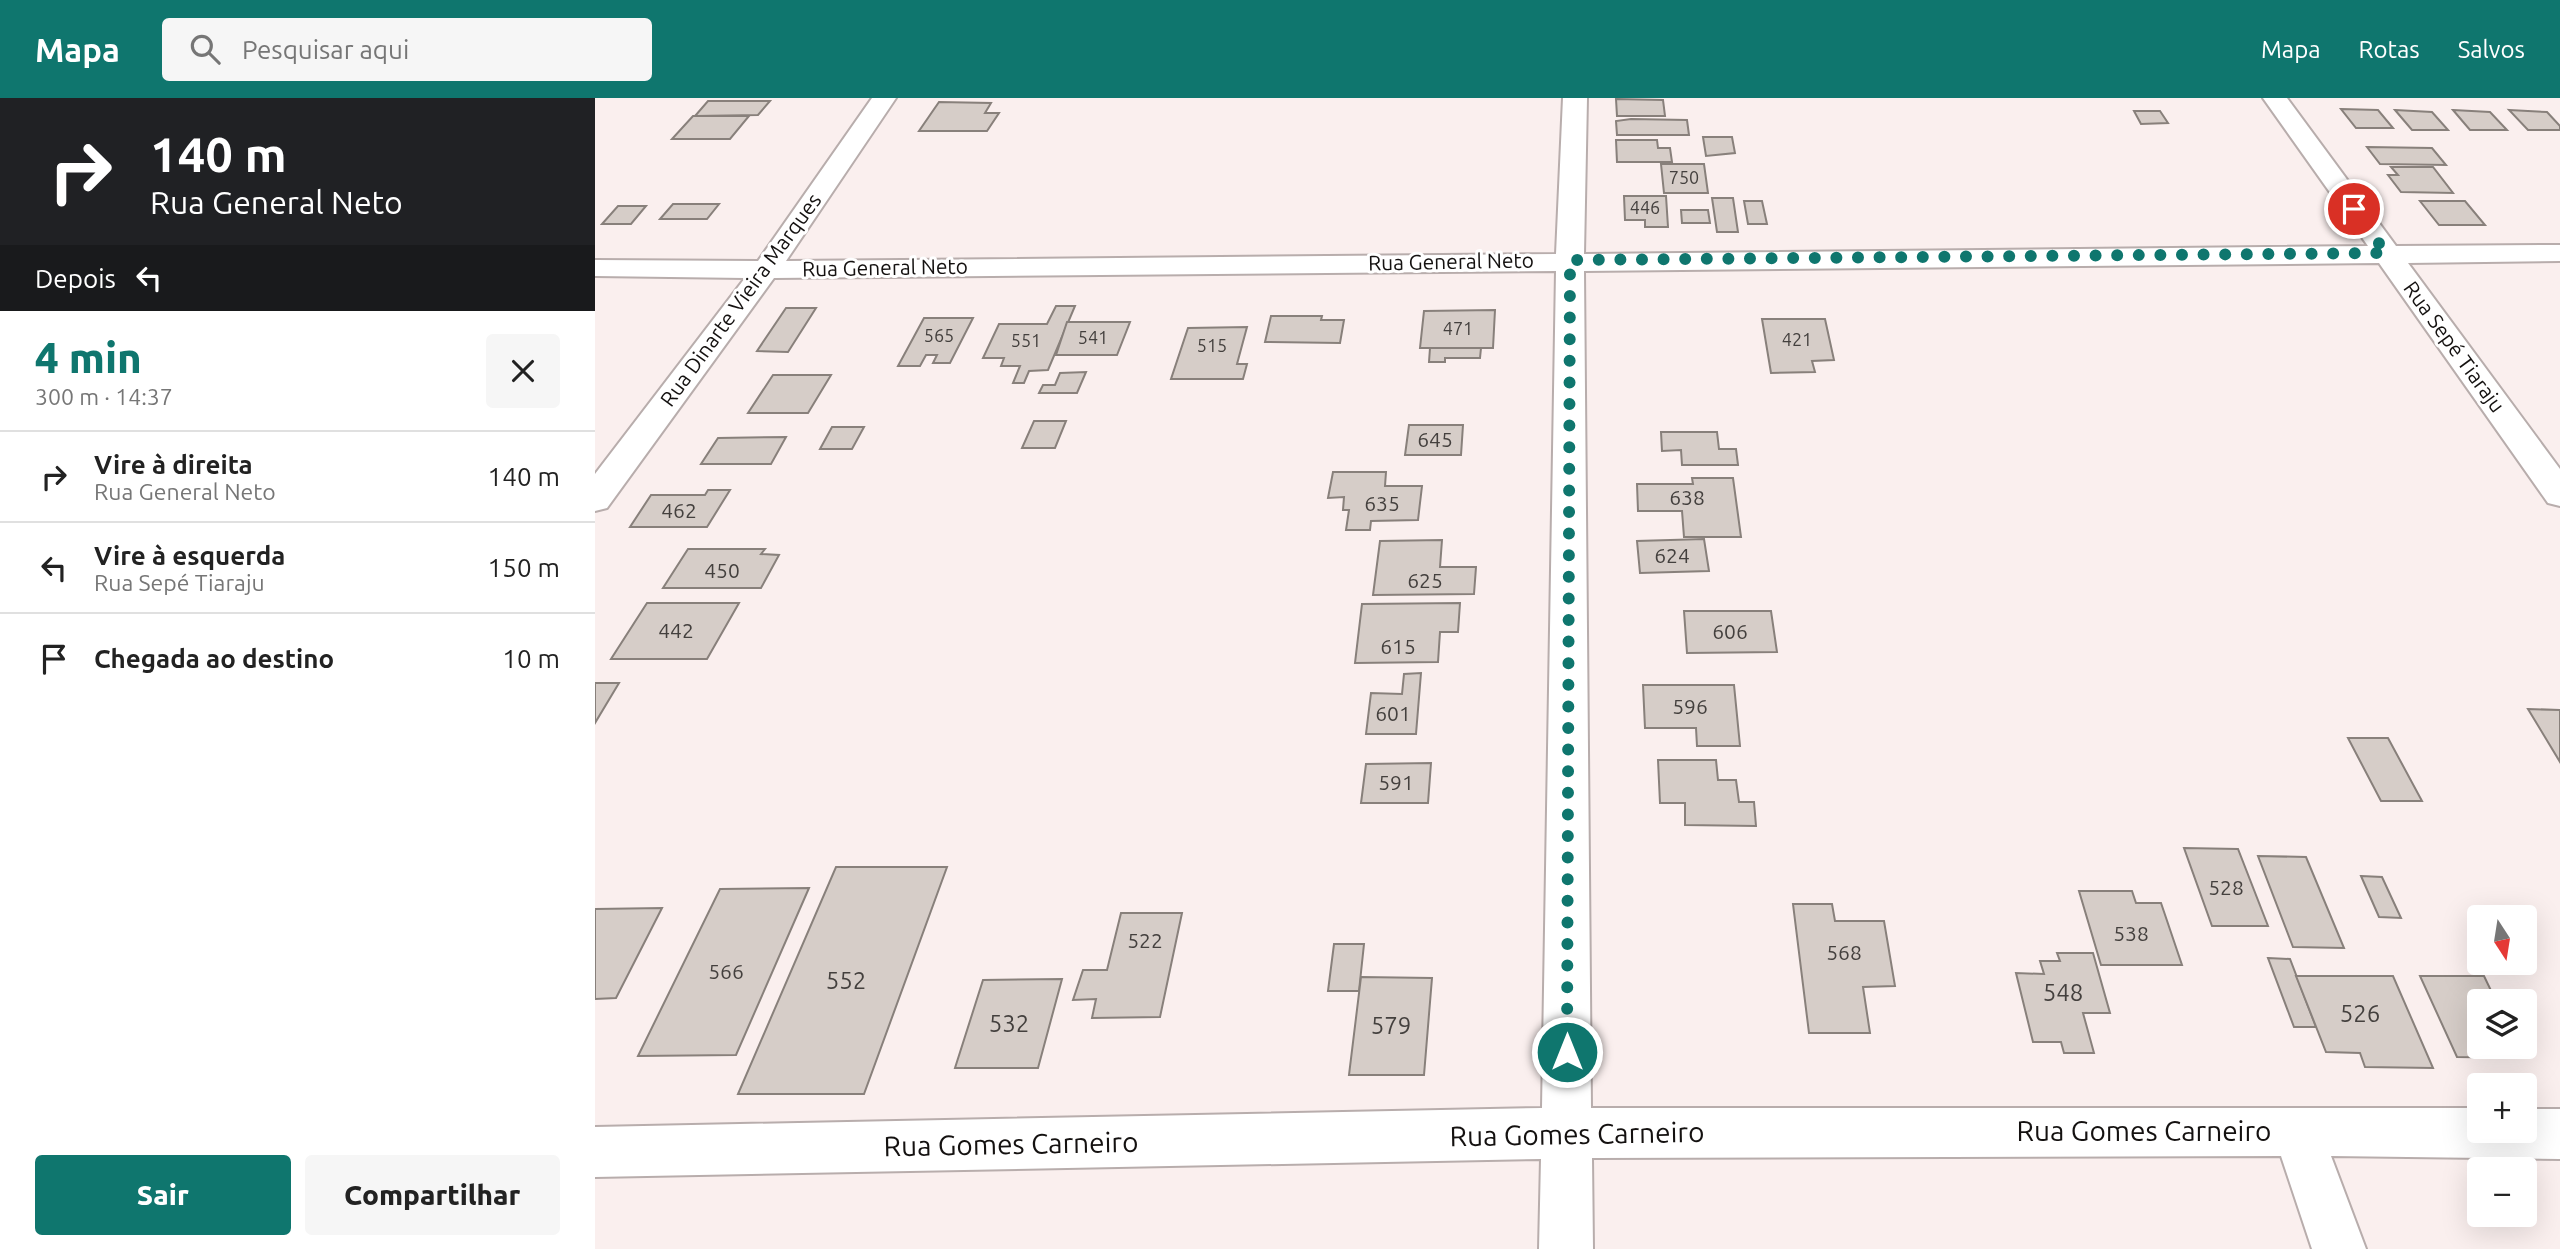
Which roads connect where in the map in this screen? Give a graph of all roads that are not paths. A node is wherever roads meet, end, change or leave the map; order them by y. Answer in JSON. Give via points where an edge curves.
{"nodes":[{"id":1,"x":884,"y":98,"type":"edge"},
{"id":2,"x":1575,"y":98,"type":"edge"},
{"id":3,"x":2275,"y":98,"type":"edge"},
{"id":4,"x":2386,"y":253,"type":"junction"},
{"id":5,"x":2560,"y":253,"type":"edge"},
{"id":6,"x":1570,"y":260,"type":"junction"},
{"id":7,"x":595,"y":268,"type":"edge"},
{"id":8,"x":766,"y":270,"type":"junction"},
{"id":9,"x":2560,"y":494,"type":"edge"},
{"id":10,"x":595,"y":499,"type":"edge"},
{"id":11,"x":2297,"y":1131,"type":"junction"},
{"id":12,"x":1567,"y":1133,"type":"junction"},
{"id":13,"x":2560,"y":1134,"type":"edge"},
{"id":14,"x":595,"y":1152,"type":"edge"},
{"id":15,"x":1566,"y":1249,"type":"edge"},
{"id":16,"x":2339,"y":1249,"type":"edge"}],
"edges":[{"from":1,"to":8,"type":"street","name":"Rua Dinarte Vieira Marques"},
{"from":2,"to":6,"type":"street"},
{"from":3,"to":4,"type":"street","name":"Rua Sepé Tiaraju"},
{"from":4,"to":5,"type":"street","name":"Rua General Neto"},
{"from":4,"to":6,"type":"street","name":"Rua General Neto"},
{"from":4,"to":9,"type":"street","name":"Rua Sepé Tiaraju"},
{"from":6,"to":8,"type":"street","name":"Rua General Neto"},
{"from":6,"to":12,"type":"street"},
{"from":7,"to":8,"type":"street","name":"Rua General Neto"},
{"from":8,"to":10,"type":"street","name":"Rua Dinarte Vieira Marques"},
{"from":11,"to":12,"type":"street","name":"Rua Gomes Carneiro"},
{"from":11,"to":13,"type":"street","name":"Rua Gomes Carneiro"},
{"from":11,"to":16,"type":"street"},
{"from":12,"to":14,"type":"street","name":"Rua Gomes Carneiro"},
{"from":12,"to":15,"type":"street"}]}
